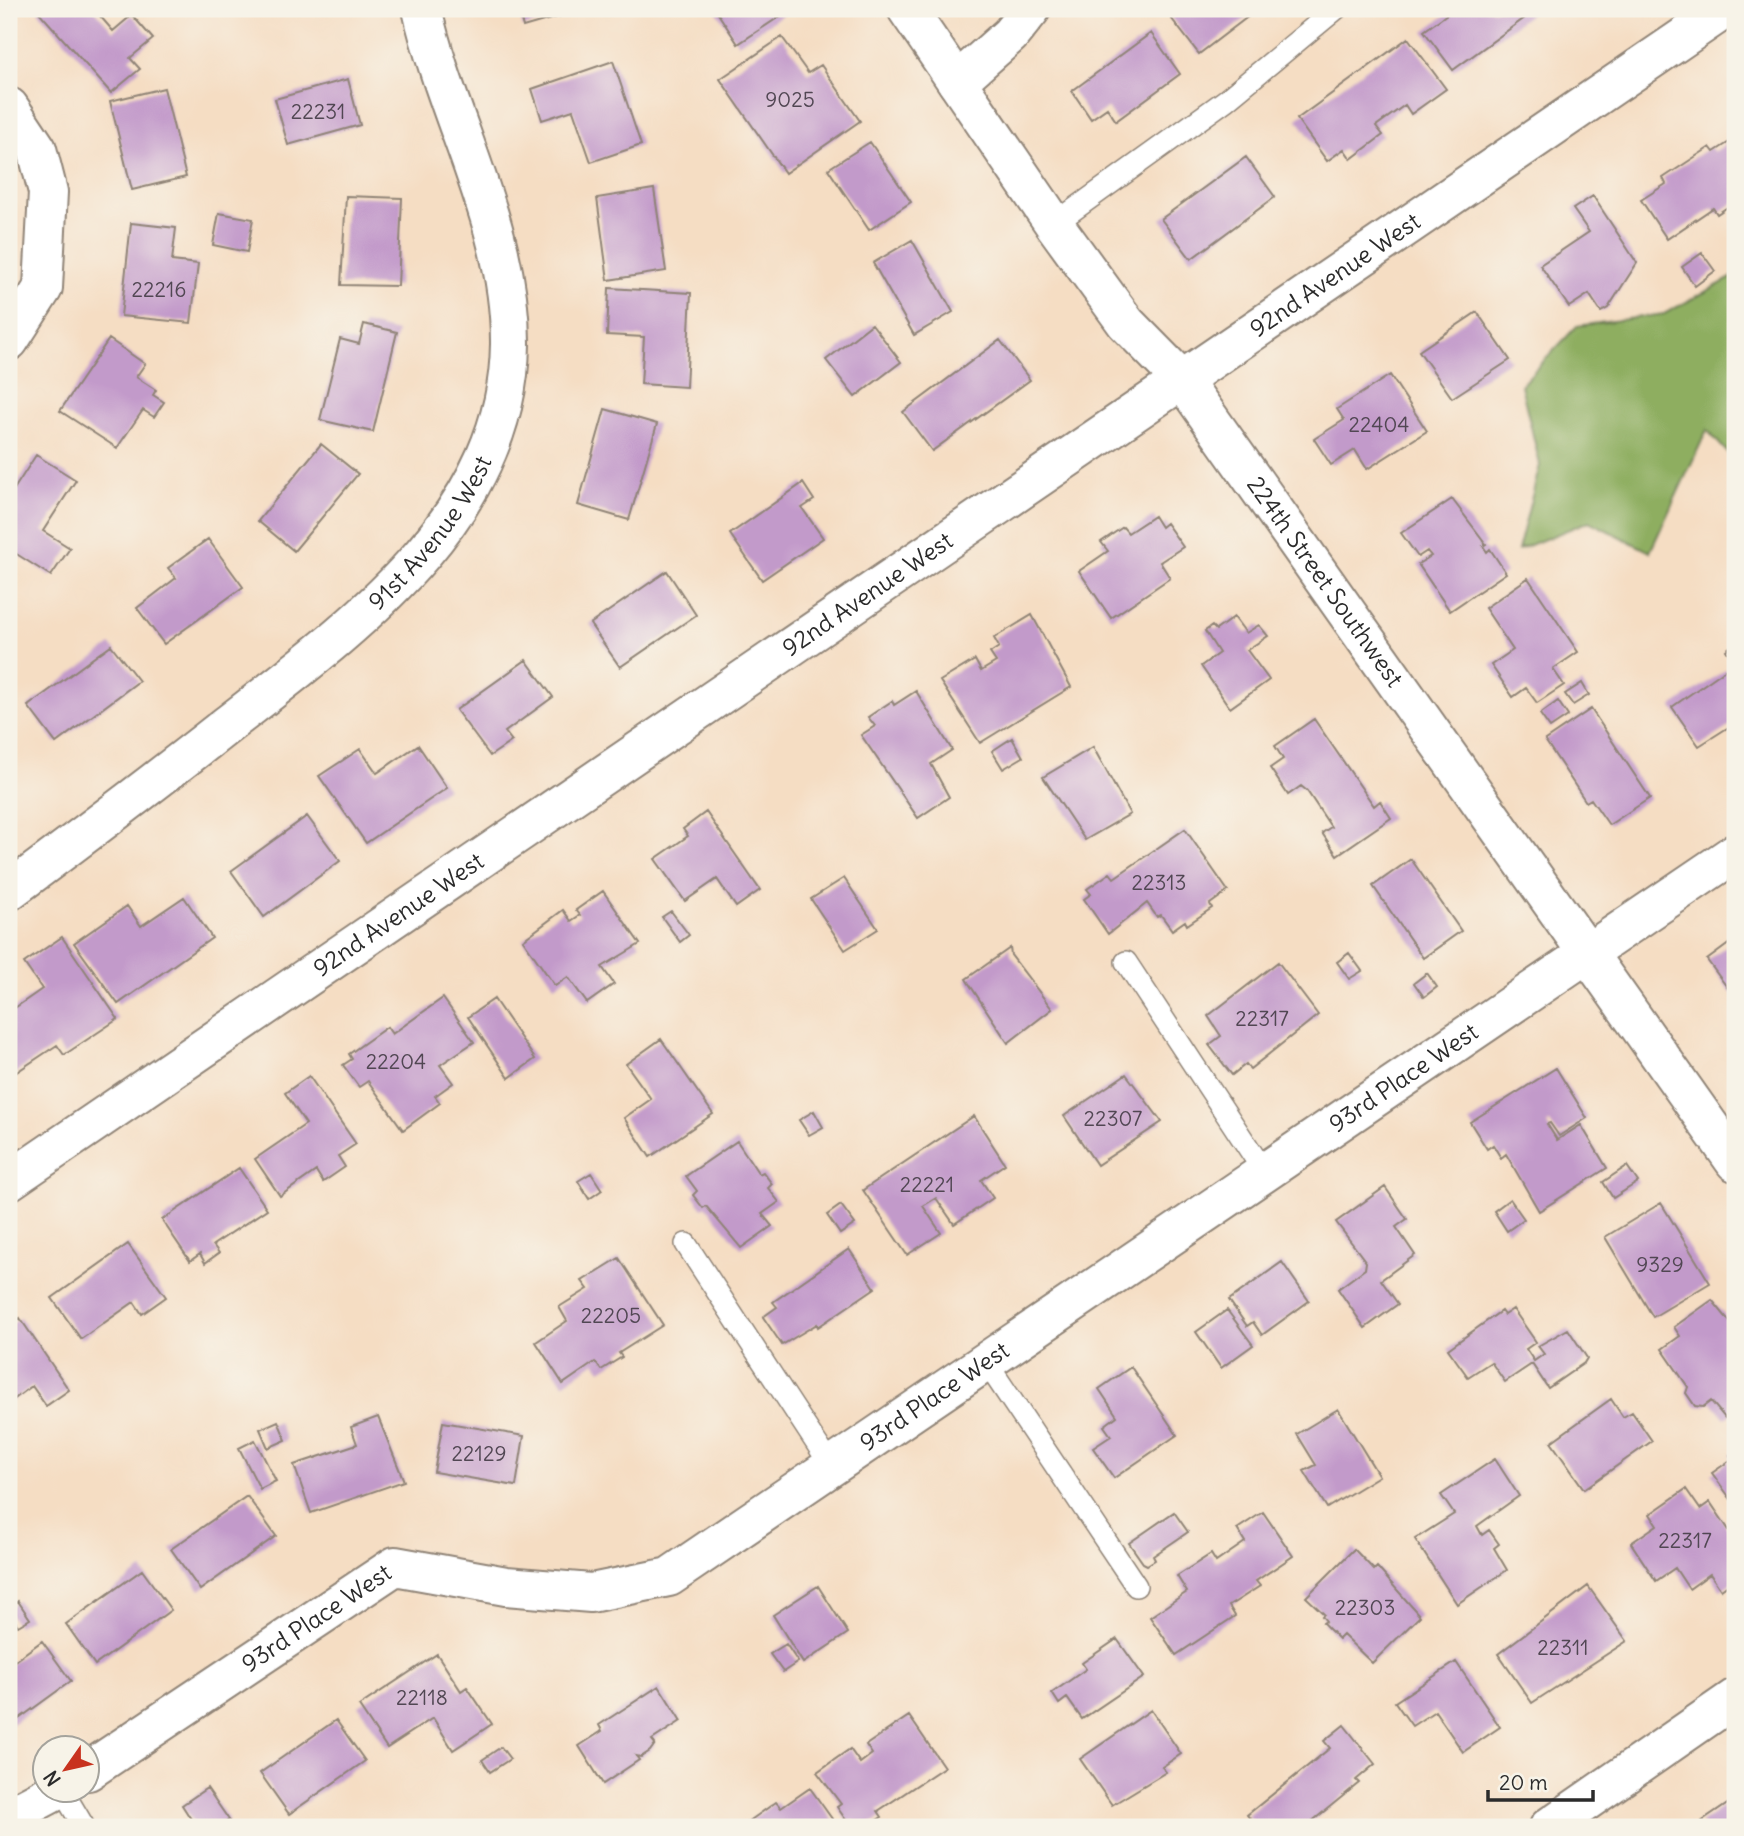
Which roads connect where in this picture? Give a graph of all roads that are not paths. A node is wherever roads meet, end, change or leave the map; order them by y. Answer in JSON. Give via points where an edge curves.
{"nodes":[{"id":1,"x":422,"y":9,"type":"edge"},
{"id":2,"x":907,"y":9,"type":"edge"},
{"id":3,"x":1031,"y":9,"type":"edge"},
{"id":4,"x":1336,"y":9,"type":"edge"},
{"id":5,"x":1725,"y":9,"type":"edge"},
{"id":6,"x":957,"y":82,"type":"junction"},
{"id":7,"x":9,"y":107,"type":"edge"},
{"id":8,"x":1054,"y":224,"type":"junction"},
{"id":9,"x":9,"y":341,"type":"edge"},
{"id":10,"x":1183,"y":381,"type":"junction"},
{"id":11,"x":1735,"y":853,"type":"edge"},
{"id":12,"x":9,"y":891,"type":"edge"},
{"id":13,"x":1589,"y":953,"type":"junction"},
{"id":14,"x":1126,"y":962,"type":"dead end"},
{"id":15,"x":1735,"y":1162,"type":"edge"},
{"id":16,"x":1265,"y":1173,"type":"junction"},
{"id":17,"x":9,"y":1181,"type":"edge"},
{"id":18,"x":686,"y":1244,"type":"dead end"},
{"id":19,"x":986,"y":1362,"type":"junction"},
{"id":20,"x":832,"y":1467,"type":"junction"},
{"id":21,"x":1136,"y":1586,"type":"dead end"},
{"id":22,"x":1735,"y":1698,"type":"edge"},
{"id":23,"x":102,"y":1762,"type":"edge"},
{"id":24,"x":33,"y":1804,"type":"edge"},
{"id":25,"x":69,"y":1804,"type":"edge"},
{"id":26,"x":9,"y":1816,"type":"edge"},
{"id":27,"x":85,"y":1827,"type":"edge"},
{"id":28,"x":1549,"y":1827,"type":"edge"}],
"edges":[{"from":1,"to":12,"type":"street","name":"91st Avenue West","via":[[498,252],[510,342],[493,436],[473,482],[403,578],[302,667]]},
{"from":2,"to":6,"type":"street","name":"224th Street Southwest"},
{"from":3,"to":6,"type":"street","via":[[1010,35]]},
{"from":4,"to":8,"type":"lane","via":[[1226,100]]},
{"from":5,"to":10,"type":"street","name":"92nd Avenue West"},
{"from":6,"to":8,"type":"street","name":"224th Street Southwest"},
{"from":7,"to":9,"type":"street","via":[[37,149],[48,192],[43,288]]},
{"from":8,"to":10,"type":"street","name":"224th Street Southwest","via":[[1126,323]]},
{"from":10,"to":13,"type":"street","name":"224th Street Southwest"},
{"from":10,"to":17,"type":"street","name":"92nd Avenue West"},
{"from":11,"to":13,"type":"street","name":"93rd Place West"},
{"from":13,"to":15,"type":"street","name":"224th Street Southwest"},
{"from":13,"to":16,"type":"street","name":"93rd Place West"},
{"from":14,"to":16,"type":"lane"},
{"from":16,"to":19,"type":"street","name":"93rd Place West"},
{"from":18,"to":20,"type":"lane"},
{"from":19,"to":20,"type":"street","name":"93rd Place West"},
{"from":19,"to":21,"type":"lane"},
{"from":20,"to":23,"type":"street","name":"93rd Place West","via":[[669,1577],[591,1593],[506,1586],[395,1566]]},
{"from":22,"to":28,"type":"street"},
{"from":24,"to":26,"type":"street"},
{"from":25,"to":27,"type":"lane"}]}
